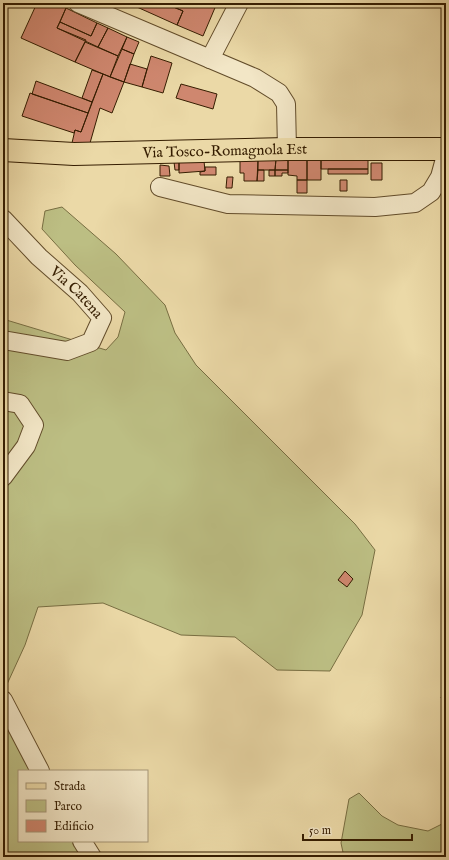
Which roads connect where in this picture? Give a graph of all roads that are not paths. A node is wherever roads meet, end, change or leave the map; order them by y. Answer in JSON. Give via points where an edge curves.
{"nodes":[{"id":1,"x":78,"y":3,"type":"edge"},
{"id":2,"x":239,"y":3,"type":"edge"},
{"id":3,"x":210,"y":59,"type":"junction"},
{"id":4,"x":446,"y":149,"type":"edge"},
{"id":5,"x":3,"y":150,"type":"edge"},
{"id":6,"x":287,"y":150,"type":"junction"},
{"id":7,"x":446,"y":154,"type":"edge"},
{"id":8,"x":160,"y":187,"type":"dead end"},
{"id":9,"x":3,"y":218,"type":"edge"},
{"id":10,"x":3,"y":340,"type":"edge"},
{"id":11,"x":3,"y":402,"type":"edge"},
{"id":12,"x":3,"y":477,"type":"edge"},
{"id":13,"x":3,"y":700,"type":"edge"},
{"id":14,"x":39,"y":770,"type":"edge"},
{"id":15,"x":83,"y":842,"type":"edge"},
{"id":16,"x":92,"y":857,"type":"edge"}],
"edges":[{"from":1,"to":3,"type":"street"},
{"from":2,"to":3,"type":"street"},
{"from":3,"to":6,"type":"street","via":[[255,78],[279,93],[286,104]]},
{"from":4,"to":6,"type":"main road","name":"Via Tosco-Romagnola Est"},
{"from":5,"to":6,"type":"main road","name":"Via Tosco-Romagnola Est","via":[[74,154]]},
{"from":7,"to":8,"type":"street","via":[[440,177],[430,192],[415,203],[375,206],[228,204]]},
{"from":9,"to":10,"type":"street","name":"Via Catena","via":[[102,318],[91,342],[67,351]]},
{"from":11,"to":12,"type":"street","via":[[20,404],[34,425],[26,446]]},
{"from":13,"to":14,"type":"street"},
{"from":15,"to":16,"type":"street"}]}
